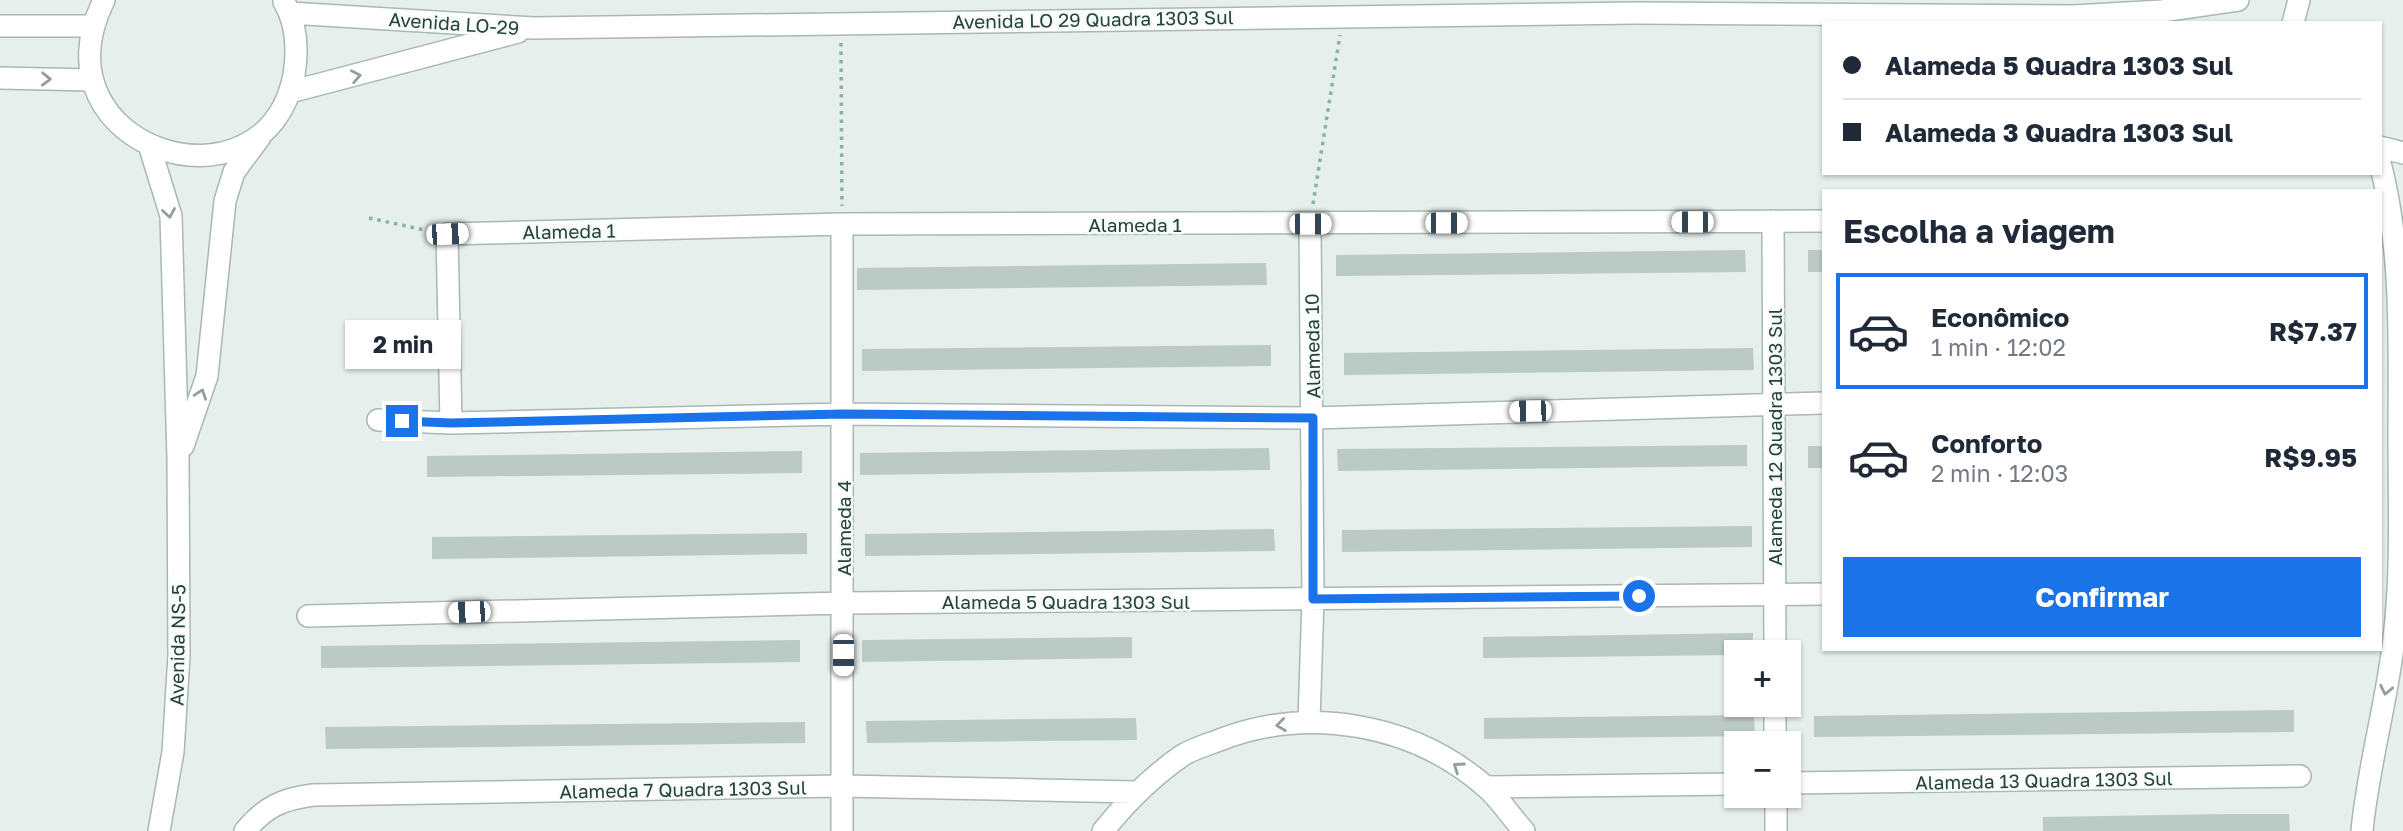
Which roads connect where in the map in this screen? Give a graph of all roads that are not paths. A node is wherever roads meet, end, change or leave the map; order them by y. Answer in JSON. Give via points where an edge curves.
{"nodes":[{"id":1,"x":104,"y":0,"type":"edge"},
{"id":2,"x":2238,"y":0,"type":"edge"},
{"id":3,"x":2299,"y":0,"type":"edge"},
{"id":4,"x":286,"y":6,"type":"edge"},
{"id":5,"x":1943,"y":7,"type":"edge"},
{"id":6,"x":1334,"y":11,"type":"edge"},
{"id":7,"x":2083,"y":19,"type":"edge"},
{"id":8,"x":2294,"y":21,"type":"edge"},
{"id":9,"x":0,"y":26,"type":"edge"},
{"id":10,"x":91,"y":26,"type":"junction"},
{"id":11,"x":534,"y":28,"type":"junction"},
{"id":12,"x":0,"y":78,"type":"edge"},
{"id":13,"x":92,"y":80,"type":"junction"},
{"id":14,"x":290,"y":92,"type":"junction"},
{"id":15,"x":267,"y":126,"type":"junction"},
{"id":16,"x":150,"y":148,"type":"junction"},
{"id":17,"x":2382,"y":148,"type":"edge"},
{"id":18,"x":2403,"y":153,"type":"edge"},
{"id":19,"x":2382,"y":172,"type":"edge"},
{"id":20,"x":1773,"y":221,"type":"junction"},
{"id":21,"x":1822,"y":221,"type":"edge"},
{"id":22,"x":842,"y":224,"type":"junction"},
{"id":23,"x":1310,"y":224,"type":"junction"},
{"id":24,"x":1822,"y":403,"type":"edge"},
{"id":25,"x":1774,"y":404,"type":"junction"},
{"id":26,"x":843,"y":414,"type":"junction"},
{"id":27,"x":1313,"y":418,"type":"junction"},
{"id":28,"x":378,"y":420,"type":"dead end"},
{"id":29,"x":451,"y":423,"type":"junction"},
{"id":30,"x":178,"y":458,"type":"junction"},
{"id":31,"x":2392,"y":535,"type":"edge"},
{"id":32,"x":2389,"y":588,"type":"edge"},
{"id":33,"x":1774,"y":594,"type":"junction"},
{"id":34,"x":1822,"y":594,"type":"edge"},
{"id":35,"x":1313,"y":599,"type":"junction"},
{"id":36,"x":843,"y":603,"type":"junction"},
{"id":37,"x":308,"y":616,"type":"dead end"},
{"id":38,"x":1774,"y":640,"type":"edge"},
{"id":39,"x":1309,"y":721,"type":"junction"},
{"id":40,"x":2300,"y":776,"type":"dead end"},
{"id":41,"x":1801,"y":783,"type":"edge"},
{"id":42,"x":1724,"y":784,"type":"edge"},
{"id":43,"x":842,"y":786,"type":"junction"},
{"id":44,"x":1486,"y":787,"type":"junction"},
{"id":45,"x":1134,"y":792,"type":"junction"},
{"id":46,"x":1776,"y":808,"type":"edge"},
{"id":47,"x":159,"y":831,"type":"edge"},
{"id":48,"x":245,"y":831,"type":"edge"},
{"id":49,"x":842,"y":831,"type":"edge"},
{"id":50,"x":1102,"y":831,"type":"edge"},
{"id":51,"x":1524,"y":831,"type":"edge"},
{"id":52,"x":1776,"y":831,"type":"edge"},
{"id":53,"x":2362,"y":831,"type":"edge"}],
"edges":[{"from":1,"to":10,"type":"street"},
{"from":2,"to":7,"type":"street"},
{"from":3,"to":8,"type":"street"},
{"from":4,"to":11,"type":"street","name":"Avenida LO-29"},
{"from":4,"to":14,"type":"street","via":[[298,52]]},
{"from":5,"to":6,"type":"street","name":"Avenida LO 29 Quadra 1303 Sul","via":[[1637,13]]},
{"from":5,"to":7,"type":"street","name":"Avenida LO 29 Quadra 1303 Sul"},
{"from":6,"to":11,"type":"street","name":"Avenida LO 29 Quadra 1303 Sul"},
{"from":9,"to":10,"type":"street"},
{"from":10,"to":13,"type":"street"},
{"from":14,"to":11,"type":"street","name":"Avenida LO-29","one_way":true},
{"from":12,"to":13,"type":"street","one_way":true},
{"from":13,"to":16,"type":"street","via":[[113,120]]},
{"from":14,"to":15,"type":"street","name":"Avenida NS-5"},
{"from":15,"to":16,"type":"street","via":[[248,142],[225,152],[187,156]]},
{"from":30,"to":15,"type":"street","name":"Avenida NS-5","one_way":true,"via":[[207,376],[225,201],[234,172]]},
{"from":16,"to":30,"type":"street","name":"Avenida NS-5","one_way":true,"via":[[171,216]]},
{"from":17,"to":18,"type":"street"},
{"from":19,"to":31,"type":"street","via":[[2395,249]]},
{"from":20,"to":21,"type":"street","name":"Alameda 1"},
{"from":20,"to":23,"type":"street","name":"Alameda 1"},
{"from":20,"to":25,"type":"street","name":"Alameda 12 Quadra 1303 Sul"},
{"from":22,"to":23,"type":"street","name":"Alameda 1"},
{"from":22,"to":26,"type":"street","name":"Alameda 4"},
{"from":22,"to":29,"type":"street","name":"Alameda 1","via":[[447,234]]},
{"from":23,"to":27,"type":"street","name":"Alameda 10"},
{"from":24,"to":25,"type":"street"},
{"from":25,"to":27,"type":"street"},
{"from":25,"to":33,"type":"street","name":"Alameda 12 Quadra 1303 Sul"},
{"from":26,"to":27,"type":"street"},
{"from":26,"to":29,"type":"street"},
{"from":26,"to":36,"type":"street","name":"Alameda 4"},
{"from":27,"to":35,"type":"street","name":"Alameda 10"},
{"from":28,"to":29,"type":"street"},
{"from":30,"to":47,"type":"street","name":"Avenida NS-5","via":[[179,655],[173,752]]},
{"from":31,"to":32,"type":"street"},
{"from":32,"to":53,"type":"street","one_way":true,"via":[[2390,672]]},
{"from":33,"to":34,"type":"street","name":"Alameda 5 Quadra 1303 Sul"},
{"from":33,"to":35,"type":"street","name":"Alameda 5 Quadra 1303 Sul"},
{"from":33,"to":38,"type":"street","name":"Alameda 12 Quadra 1303 Sul"},
{"from":35,"to":36,"type":"street","name":"Alameda 5 Quadra 1303 Sul"},
{"from":35,"to":39,"type":"street","name":"Alameda 10"},
{"from":36,"to":37,"type":"street","name":"Alameda 5 Quadra 1303 Sul"},
{"from":36,"to":43,"type":"street","name":"Alameda 4"},
{"from":44,"to":39,"type":"street","one_way":true,"via":[[1433,750],[1373,728]]},
{"from":39,"to":45,"type":"street","one_way":true,"via":[[1245,730],[1221,739],[1185,754]]},
{"from":40,"to":41,"type":"street","name":"Alameda 13 Quadra 1303 Sul"},
{"from":42,"to":44,"type":"street"},
{"from":43,"to":45,"type":"street","name":"Alameda 7 Quadra 1303 Sul"},
{"from":43,"to":48,"type":"street","name":"Alameda 7 Quadra 1303 Sul","via":[[313,794],[282,799],[261,812]]},
{"from":43,"to":49,"type":"street","name":"Alameda 4"},
{"from":44,"to":51,"type":"street"},
{"from":45,"to":50,"type":"street"},
{"from":46,"to":52,"type":"street"}]}
